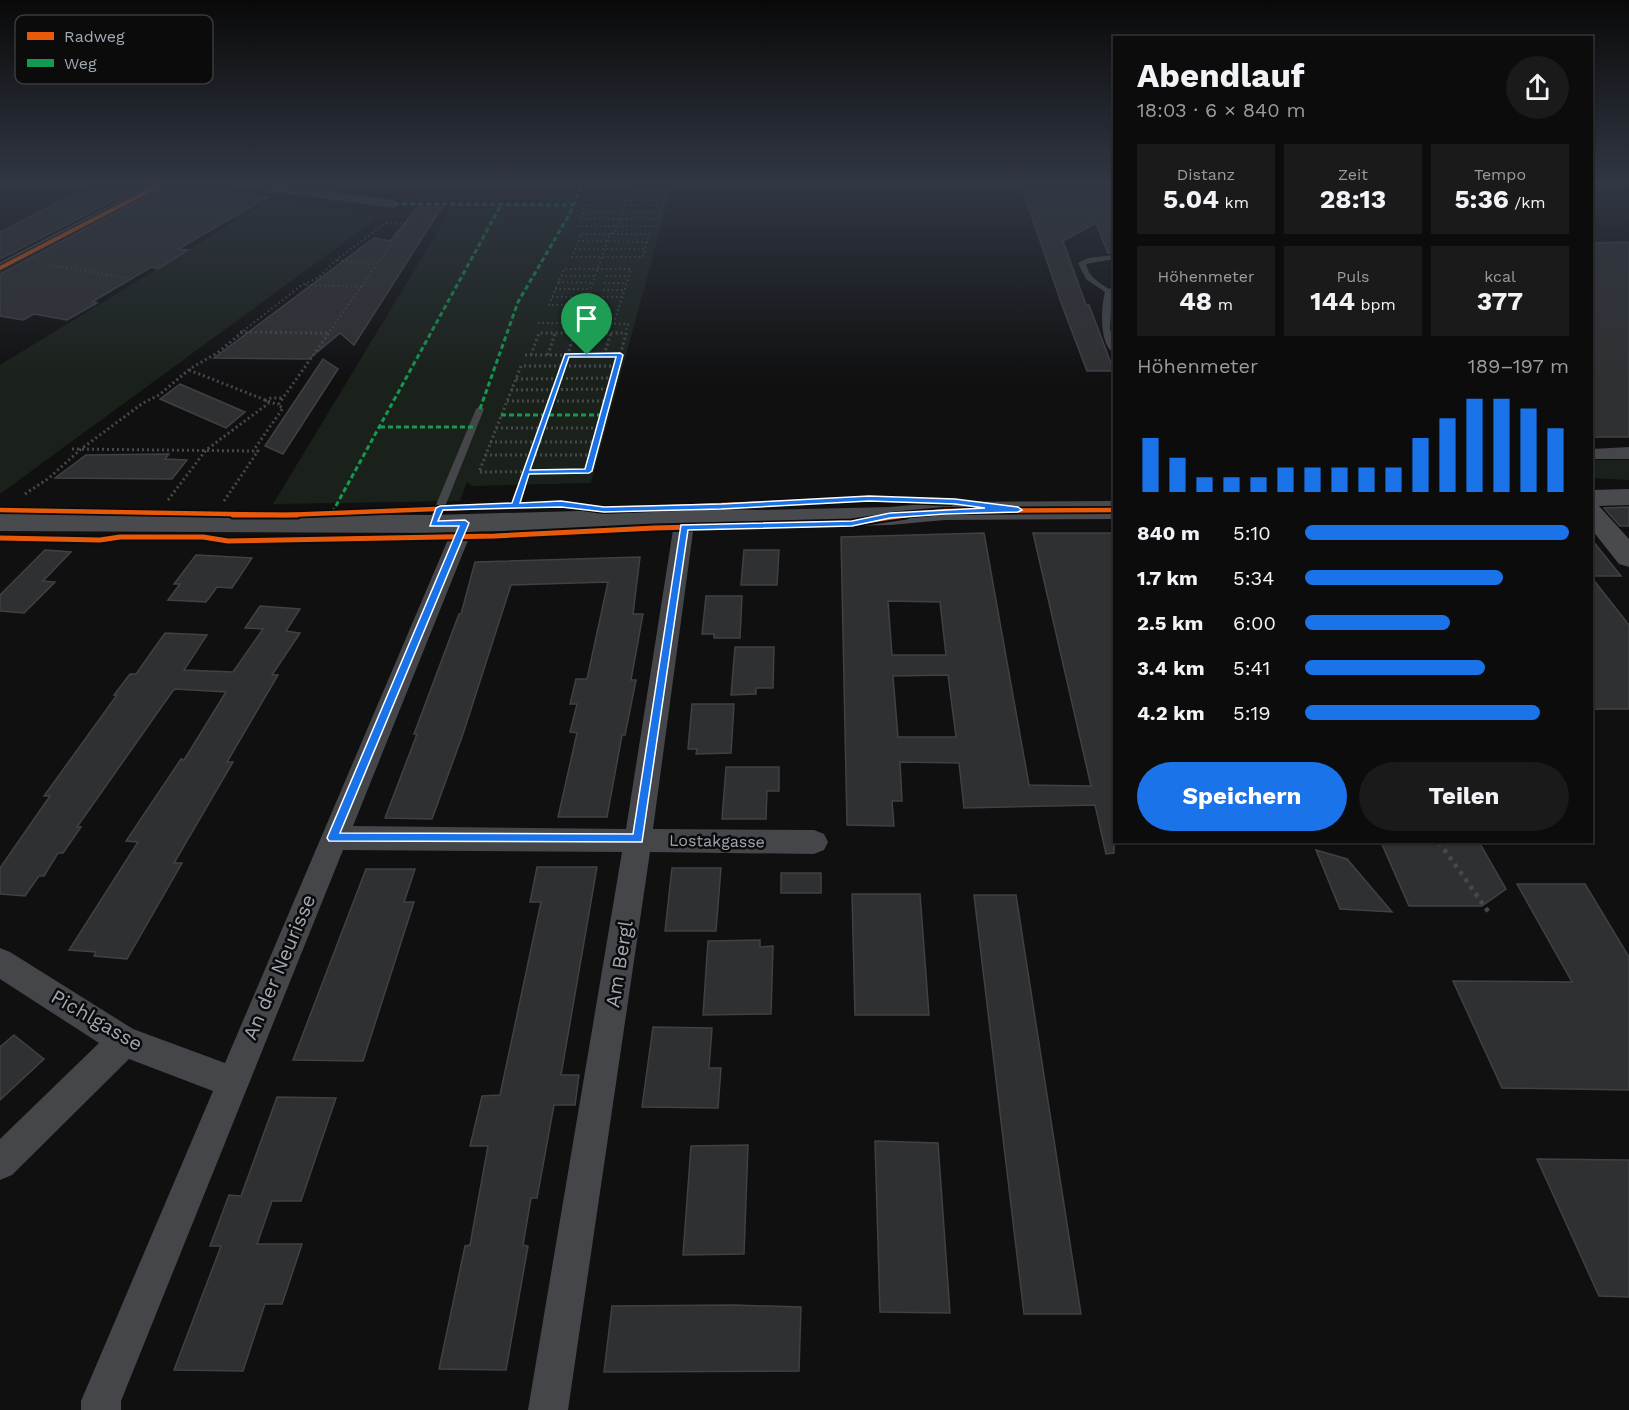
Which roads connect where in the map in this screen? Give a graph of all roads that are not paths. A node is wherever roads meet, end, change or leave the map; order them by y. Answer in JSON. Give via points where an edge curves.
{"nodes":[{"id":1,"x":37,"y":249,"type":"edge"},
{"id":2,"x":1113,"y":257,"type":"edge"},
{"id":3,"x":0,"y":268,"type":"edge"},
{"id":4,"x":1112,"y":290,"type":"edge"},
{"id":5,"x":1113,"y":348,"type":"edge"},
{"id":6,"x":480,"y":409,"type":"dead end"},
{"id":7,"x":1629,"y":453,"type":"edge"},
{"id":8,"x":1593,"y":454,"type":"edge"},
{"id":9,"x":1629,"y":497,"type":"edge"},
{"id":10,"x":1593,"y":498,"type":"edge"},
{"id":11,"x":1113,"y":510,"type":"edge"},
{"id":12,"x":1593,"y":514,"type":"edge"},
{"id":13,"x":685,"y":517,"type":"junction"},
{"id":14,"x":0,"y":522,"type":"edge"},
{"id":15,"x":465,"y":523,"type":"junction"},
{"id":16,"x":433,"y":524,"type":"junction"},
{"id":17,"x":1629,"y":556,"type":"edge"},
{"id":18,"x":333,"y":838,"type":"junction"},
{"id":19,"x":638,"y":839,"type":"junction"},
{"id":20,"x":814,"y":842,"type":"dead end"},
{"id":21,"x":0,"y":962,"type":"edge"},
{"id":22,"x":124,"y":1041,"type":"junction"},
{"id":23,"x":232,"y":1082,"type":"junction"},
{"id":24,"x":0,"y":1163,"type":"edge"},
{"id":25,"x":101,"y":1405,"type":"edge"},
{"id":26,"x":548,"y":1410,"type":"edge"}],
"edges":[{"from":1,"to":3,"type":"street"},
{"from":2,"to":4,"type":"lane","via":[[1082,263],[1092,282]]},
{"from":4,"to":5,"type":"lane","via":[[1106,305],[1106,329]]},
{"from":6,"to":16,"type":"lane"},
{"from":7,"to":8,"type":"street"},
{"from":9,"to":10,"type":"main road"},
{"from":11,"to":13,"type":"main road","via":[[945,511],[759,519]]},
{"from":12,"to":17,"type":"main road"},
{"from":13,"to":15,"type":"main road"},
{"from":13,"to":19,"type":"street","name":"Am Bergl"},
{"from":14,"to":16,"type":"main road"},
{"from":15,"to":16,"type":"main road"},
{"from":15,"to":18,"type":"street","name":"An der Neurisse"},
{"from":18,"to":19,"type":"street","name":"Lostakgasse"},
{"from":18,"to":23,"type":"street","name":"An der Neurisse"},
{"from":19,"to":20,"type":"street","name":"Lostakgasse"},
{"from":19,"to":26,"type":"street","name":"Am Bergl"},
{"from":21,"to":22,"type":"street","name":"Pichlgasse"},
{"from":22,"to":23,"type":"street","name":"Pichlgasse"},
{"from":22,"to":24,"type":"street"},
{"from":23,"to":25,"type":"street","name":"An der Neurisse"}]}
